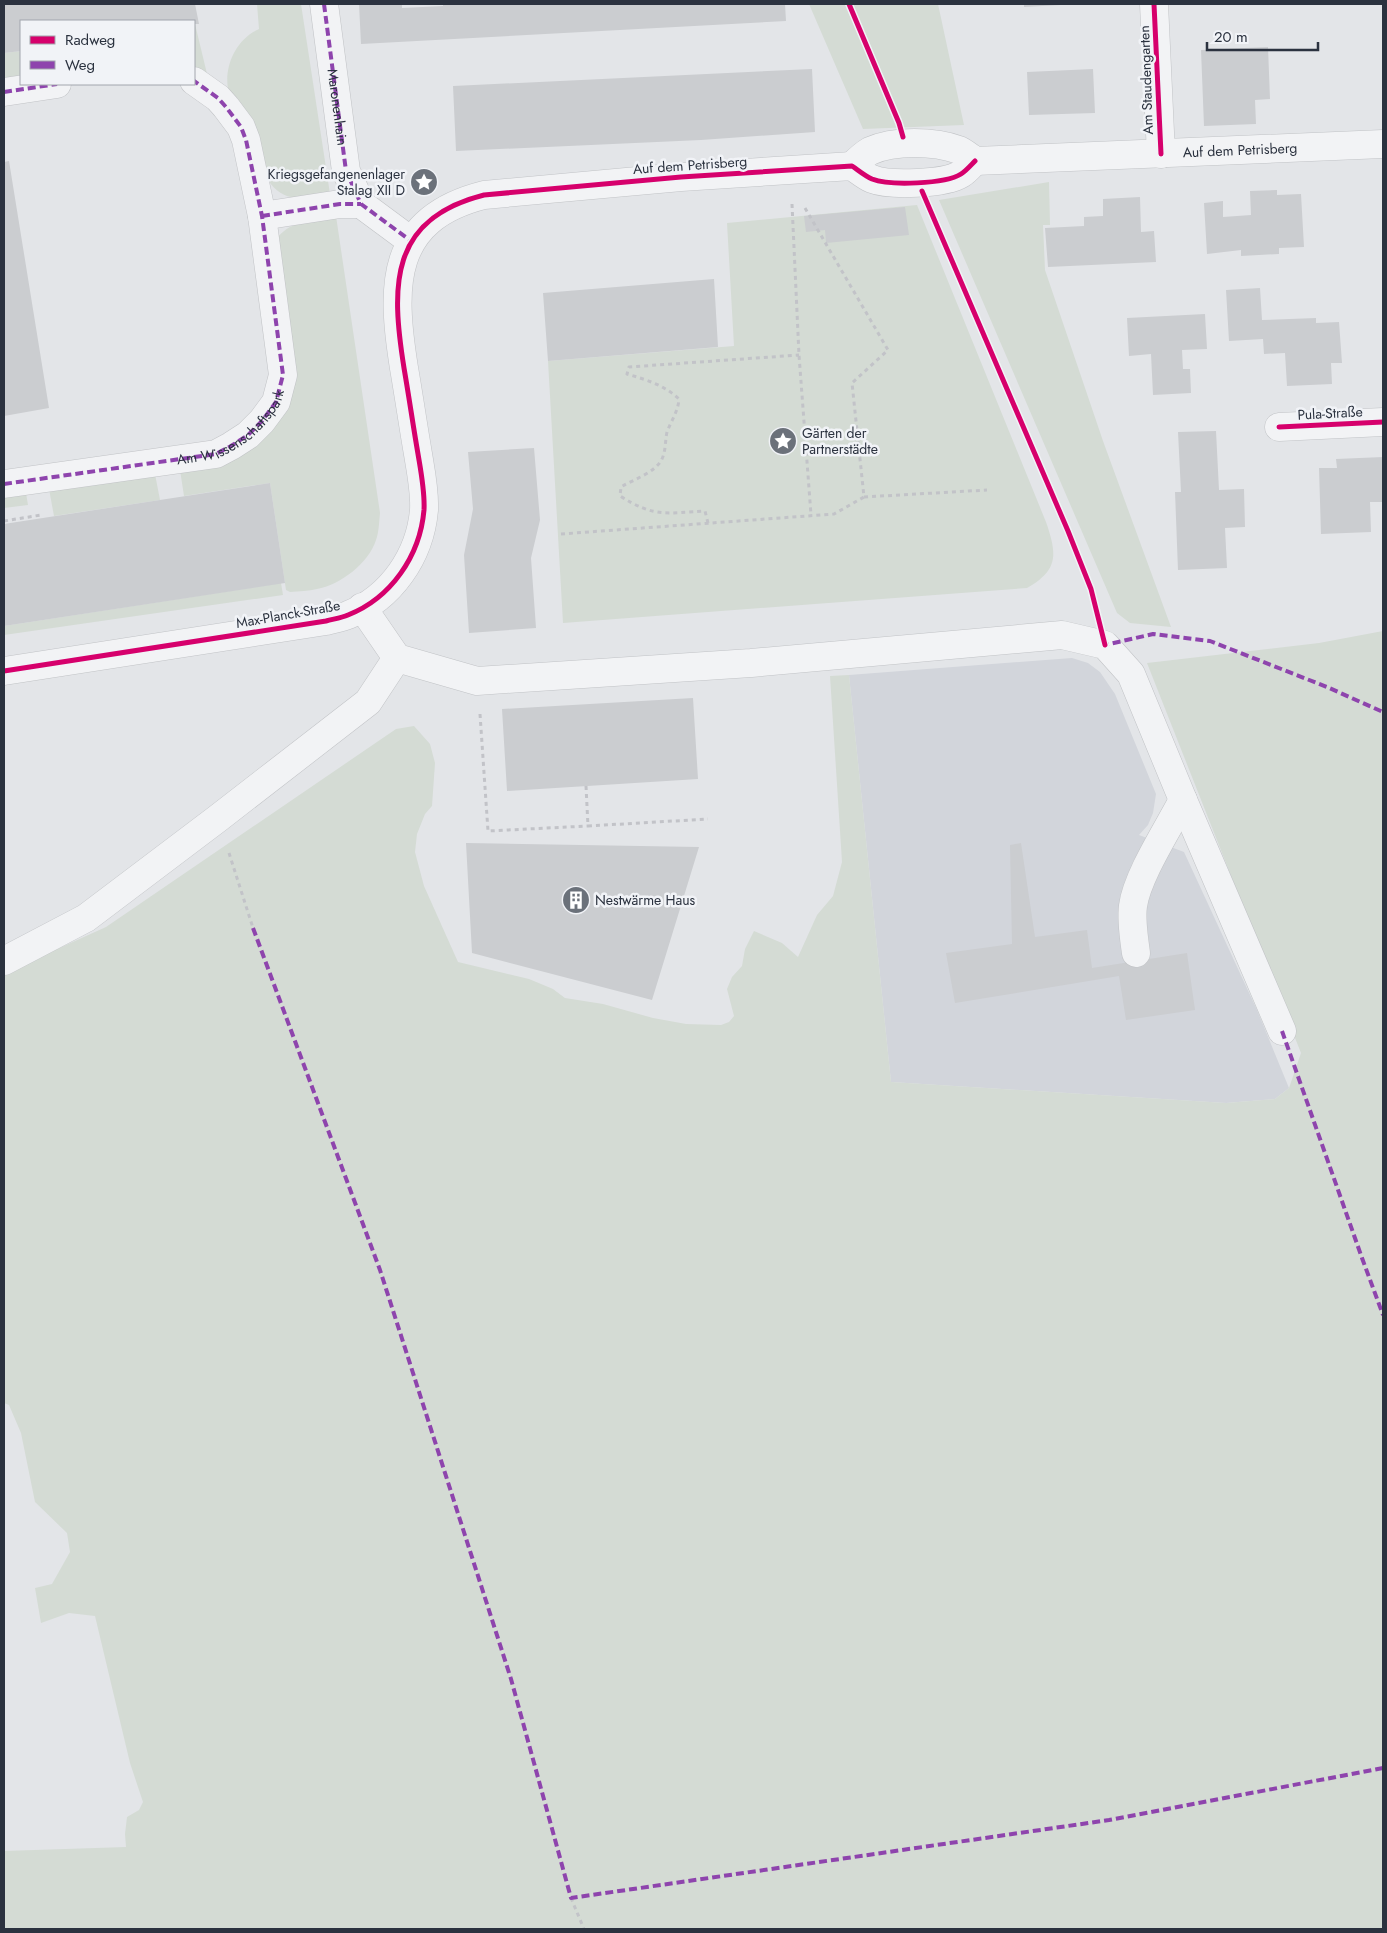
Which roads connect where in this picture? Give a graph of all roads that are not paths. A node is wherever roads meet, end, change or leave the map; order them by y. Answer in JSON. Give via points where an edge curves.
{"nodes":[{"id":1,"x":324,"y":4,"type":"edge"},
{"id":2,"x":1154,"y":4,"type":"edge"},
{"id":3,"x":195,"y":82,"type":"edge"},
{"id":4,"x":50,"y":85,"type":"edge"},
{"id":5,"x":4,"y":92,"type":"edge"},
{"id":6,"x":1383,"y":144,"type":"edge"},
{"id":7,"x":1161,"y":154,"type":"junction"},
{"id":8,"x":975,"y":161,"type":"junction"},
{"id":9,"x":852,"y":166,"type":"junction"},
{"id":10,"x":361,"y":204,"type":"junction"},
{"id":11,"x":262,"y":216,"type":"junction"},
{"id":12,"x":411,"y":240,"type":"junction"},
{"id":13,"x":1383,"y":422,"type":"edge"},
{"id":14,"x":1279,"y":427,"type":"dead end"},
{"id":15,"x":4,"y":484,"type":"edge"},
{"id":16,"x":362,"y":607,"type":"junction"},
{"id":17,"x":397,"y":658,"type":"junction"},
{"id":18,"x":4,"y":671,"type":"edge"},
{"id":19,"x":1183,"y":800,"type":"junction"},
{"id":20,"x":1136,"y":953,"type":"dead end"},
{"id":21,"x":4,"y":961,"type":"edge"},
{"id":22,"x":1282,"y":1031,"type":"dead end"}],
"edges":[{"from":1,"to":10,"type":"street","name":"Maronenhain","via":[[346,171]]},
{"from":2,"to":7,"type":"street","name":"Am Staudengarten"},
{"from":3,"to":11,"type":"street","name":"Am Wissenschaftspark","via":[[218,98],[240,127],[246,140]]},
{"from":4,"to":5,"type":"street"},
{"from":6,"to":7,"type":"street","name":"Auf dem Petrisberg"},
{"from":7,"to":8,"type":"street","name":"Auf dem Petrisberg"},
{"from":8,"to":9,"type":"street","via":[[946,146],[917,143],[879,148],[863,155]]},
{"from":8,"to":9,"type":"street","via":[[962,174],[952,178],[919,183],[887,183],[870,178]]},
{"from":9,"to":12,"type":"street","name":"Auf dem Petrisberg","via":[[681,176],[484,195],[449,206],[434,216]]},
{"from":10,"to":11,"type":"street","via":[[340,204]]},
{"from":10,"to":12,"type":"street","name":"Maronenhain"},
{"from":11,"to":15,"type":"street","name":"Am Wissenschaftspark","via":[[283,375],[276,402],[262,421],[248,435],[216,454]]},
{"from":12,"to":16,"type":"street","name":"Max-Planck-Straße","via":[[398,284],[397,326],[421,474],[423,517],[416,546],[400,575],[387,590]]},
{"from":13,"to":14,"type":"street","name":"Pula-Straße"},
{"from":16,"to":17,"type":"street"},
{"from":16,"to":18,"type":"street","name":"Max-Planck-Straße","via":[[326,621]]},
{"from":17,"to":19,"type":"street","via":[[477,681],[750,672],[1062,635],[1105,644],[1131,674]]},
{"from":17,"to":21,"type":"street","via":[[368,702],[218,819],[86,918]]},
{"from":19,"to":20,"type":"street","via":[[1136,892],[1133,907]]},
{"from":19,"to":22,"type":"street"}]}
